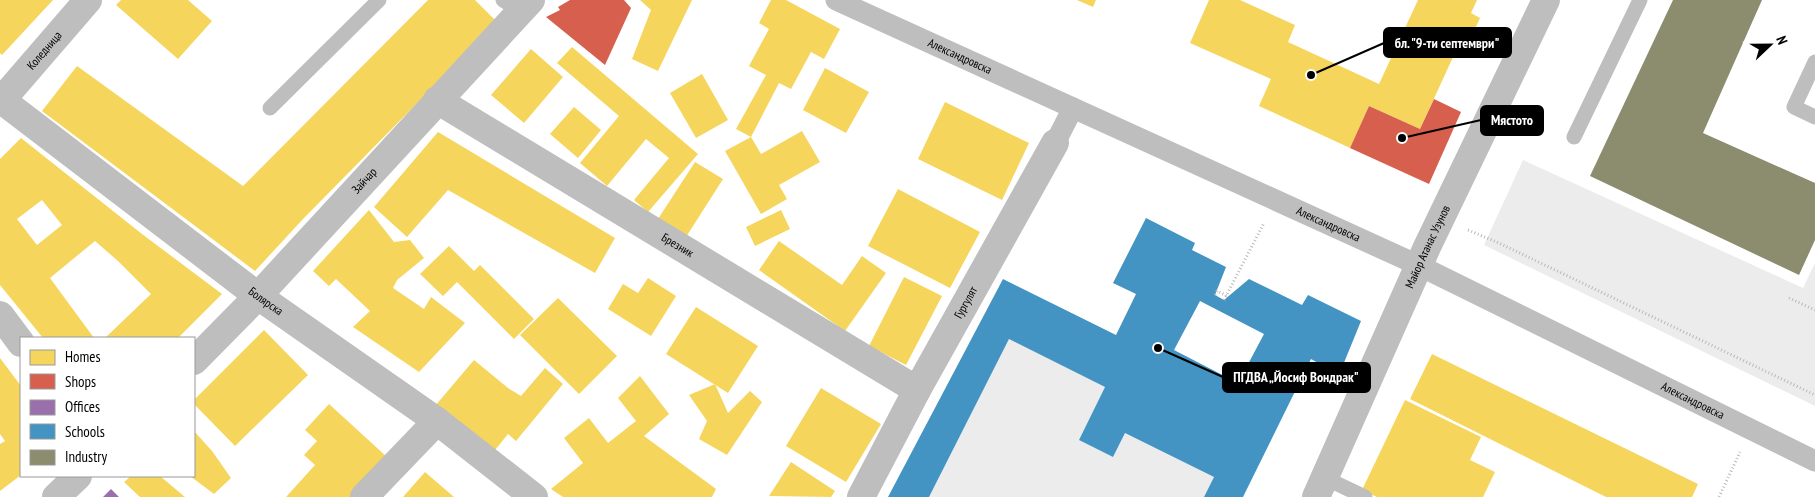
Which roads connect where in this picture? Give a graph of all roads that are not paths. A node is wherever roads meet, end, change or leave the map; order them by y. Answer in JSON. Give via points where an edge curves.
{"nodes":[{"id":1,"x":88,"y":0,"type":"edge"},
{"id":2,"x":379,"y":0,"type":"edge"},
{"id":3,"x":836,"y":0,"type":"edge"},
{"id":4,"x":1546,"y":0,"type":"edge"},
{"id":5,"x":1640,"y":0,"type":"edge"},
{"id":6,"x":518,"y":4,"type":"edge"},
{"id":7,"x":1815,"y":62,"type":"edge"},
{"id":8,"x":437,"y":100,"type":"junction"},
{"id":9,"x":1,"y":101,"type":"edge"},
{"id":10,"x":270,"y":108,"type":"dead end"},
{"id":11,"x":1073,"y":108,"type":"junction"},
{"id":12,"x":1815,"y":117,"type":"edge"},
{"id":13,"x":1574,"y":137,"type":"dead end"},
{"id":14,"x":1055,"y":143,"type":"joint"},
{"id":15,"x":1418,"y":265,"type":"junction"},
{"id":16,"x":258,"y":296,"type":"junction"},
{"id":17,"x":0,"y":315,"type":"edge"},
{"id":18,"x":20,"y":342,"type":"edge"},
{"id":19,"x":195,"y":360,"type":"edge"},
{"id":20,"x":917,"y":390,"type":"junction"},
{"id":21,"x":437,"y":421,"type":"junction"},
{"id":22,"x":1815,"y":461,"type":"edge"},
{"id":23,"x":77,"y":477,"type":"edge"},
{"id":24,"x":1320,"y":488,"type":"edge"},
{"id":25,"x":56,"y":497,"type":"edge"},
{"id":26,"x":364,"y":497,"type":"edge"},
{"id":27,"x":534,"y":497,"type":"edge"},
{"id":28,"x":862,"y":497,"type":"edge"},
{"id":29,"x":1365,"y":497,"type":"edge"}],
"edges":[{"from":1,"to":9,"type":"street","name":"Коледница"},
{"from":2,"to":10,"type":"lane"},
{"from":3,"to":11,"type":"street","name":"Александровска"},
{"from":4,"to":15,"type":"street","name":"Майор Атанас Узунов"},
{"from":5,"to":13,"type":"lane"},
{"from":6,"to":8,"type":"street","name":"Зайчар"},
{"from":7,"to":12,"type":"lane","via":[[1794,107]]},
{"from":8,"to":16,"type":"street","name":"Зайчар"},
{"from":8,"to":20,"type":"street","name":"Брезник"},
{"from":9,"to":16,"type":"street","name":"Болярска"},
{"from":11,"to":14,"type":"street","name":"Гургулят"},
{"from":11,"to":15,"type":"street","name":"Александровска"},
{"from":14,"to":20,"type":"street","name":"Гургулят"},
{"from":15,"to":22,"type":"street","name":"Александровска"},
{"from":15,"to":24,"type":"street","name":"Майор Атанас Узунов"},
{"from":16,"to":19,"type":"street","name":"Зайчар"},
{"from":16,"to":21,"type":"street","name":"Болярска"},
{"from":17,"to":18,"type":"street"},
{"from":20,"to":28,"type":"street","name":"Гургулят"},
{"from":21,"to":26,"type":"street"},
{"from":21,"to":27,"type":"street","name":"Болярска"},
{"from":23,"to":25,"type":"street"},
{"from":24,"to":29,"type":"lane"}]}
